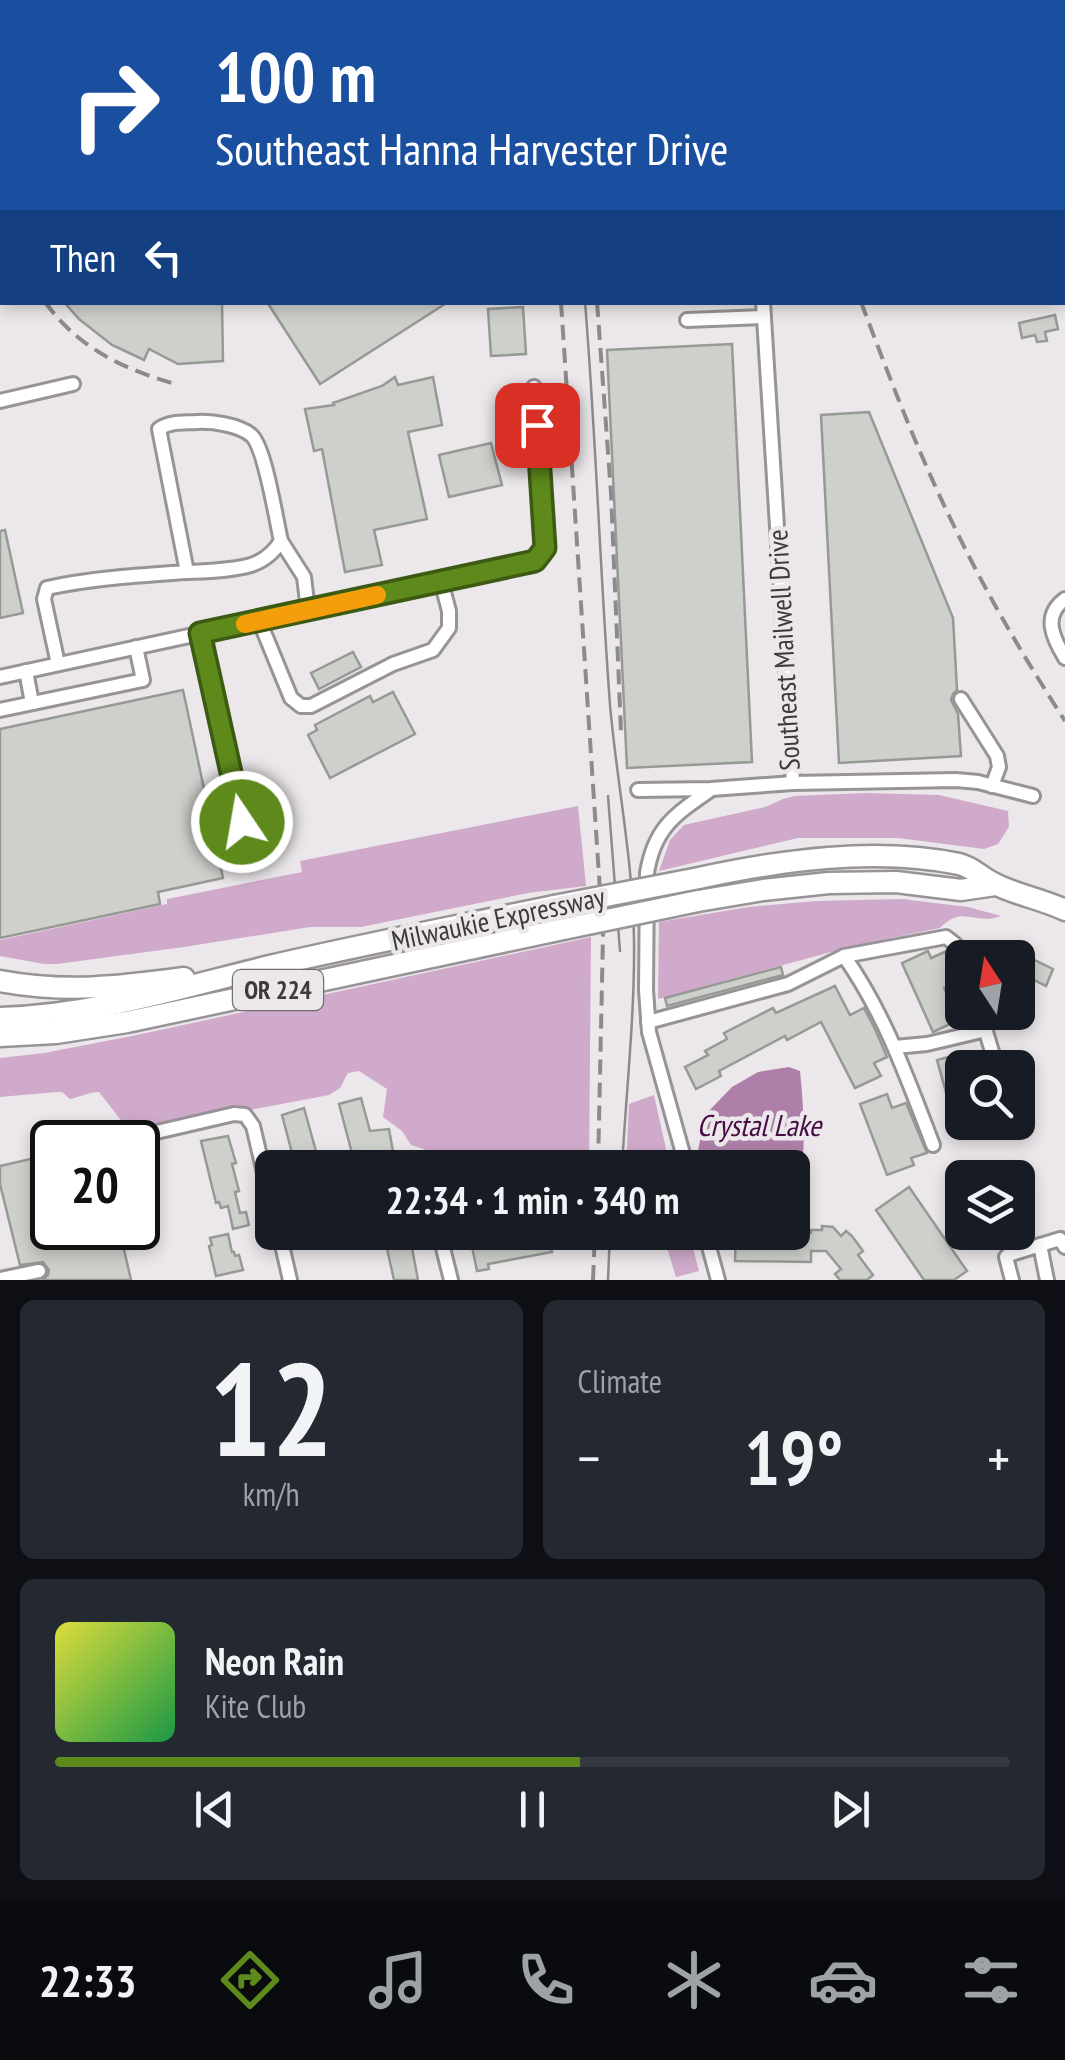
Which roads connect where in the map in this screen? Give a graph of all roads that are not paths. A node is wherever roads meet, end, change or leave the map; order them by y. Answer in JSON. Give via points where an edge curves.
{"nodes":[{"id":1,"x":0,"y":132,"type":"edge"},
{"id":2,"x":0,"y":151,"type":"edge"},
{"id":3,"x":764,"y":310,"type":"edge"},
{"id":4,"x":687,"y":320,"type":"dead end"},
{"id":5,"x":74,"y":384,"type":"dead end"},
{"id":6,"x":534,"y":386,"type":"dead end"},
{"id":7,"x":0,"y":401,"type":"edge"},
{"id":8,"x":281,"y":541,"type":"junction"},
{"id":9,"x":187,"y":572,"type":"junction"},
{"id":10,"x":441,"y":581,"type":"junction"},
{"id":11,"x":1065,"y":598,"type":"edge"},
{"id":12,"x":308,"y":610,"type":"junction"},
{"id":13,"x":259,"y":620,"type":"junction"},
{"id":14,"x":200,"y":633,"type":"junction"},
{"id":15,"x":136,"y":647,"type":"junction"},
{"id":16,"x":1065,"y":658,"type":"edge"},
{"id":17,"x":58,"y":664,"type":"junction"},
{"id":18,"x":26,"y":671,"type":"junction"},
{"id":19,"x":0,"y":676,"type":"edge"},
{"id":20,"x":961,"y":698,"type":"dead end"},
{"id":21,"x":32,"y":703,"type":"junction"},
{"id":22,"x":0,"y":710,"type":"edge"},
{"id":23,"x":793,"y":783,"type":"junction"},
{"id":24,"x":992,"y":786,"type":"junction"},
{"id":25,"x":711,"y":789,"type":"junction"},
{"id":26,"x":638,"y":790,"type":"dead end"},
{"id":27,"x":1033,"y":796,"type":"dead end"},
{"id":28,"x":242,"y":822,"type":"dead end"},
{"id":29,"x":995,"y":885,"type":"junction"},
{"id":30,"x":1065,"y":910,"type":"edge"},
{"id":31,"x":950,"y":940,"type":"edge"},
{"id":32,"x":844,"y":956,"type":"junction"},
{"id":33,"x":270,"y":966,"type":"junction"},
{"id":34,"x":0,"y":981,"type":"edge"},
{"id":35,"x":0,"y":1018,"type":"edge"},
{"id":36,"x":648,"y":1027,"type":"junction"},
{"id":37,"x":986,"y":1030,"type":"joint"},
{"id":38,"x":0,"y":1036,"type":"edge"},
{"id":39,"x":895,"y":1047,"type":"junction"},
{"id":40,"x":992,"y":1050,"type":"edge"},
{"id":41,"x":160,"y":1131,"type":"edge"},
{"id":42,"x":934,"y":1144,"type":"dead end"},
{"id":43,"x":259,"y":1150,"type":"edge"},
{"id":44,"x":682,"y":1150,"type":"edge"},
{"id":45,"x":1040,"y":1245,"type":"junction"},
{"id":46,"x":1065,"y":1247,"type":"edge"},
{"id":47,"x":283,"y":1250,"type":"edge"},
{"id":48,"x":444,"y":1250,"type":"edge"},
{"id":49,"x":710,"y":1250,"type":"edge"},
{"id":50,"x":39,"y":1271,"type":"dead end"},
{"id":51,"x":0,"y":1279,"type":"edge"},
{"id":52,"x":290,"y":1280,"type":"edge"},
{"id":53,"x":450,"y":1280,"type":"edge"},
{"id":54,"x":718,"y":1280,"type":"edge"},
{"id":55,"x":1012,"y":1280,"type":"edge"},
{"id":56,"x":1047,"y":1280,"type":"edge"}],
"edges":[{"from":1,"to":2,"type":"street"},
{"from":3,"to":4,"type":"street"},
{"from":3,"to":23,"type":"street","name":"Southeast Mailwell Drive"},
{"from":5,"to":7,"type":"street"},
{"from":6,"to":10,"type":"street","via":[[543,552],[535,561]]},
{"from":8,"to":9,"type":"street","via":[[257,563]]},
{"from":8,"to":9,"type":"street","via":[[262,455],[249,433],[206,422],[168,423],[160,429]]},
{"from":8,"to":12,"type":"street","via":[[304,577]]},
{"from":9,"to":17,"type":"street","via":[[47,588]]},
{"from":10,"to":12,"type":"street"},
{"from":10,"to":13,"type":"street","via":[[449,628],[433,650],[312,706],[291,698]]},
{"from":11,"to":16,"type":"street","via":[[1055,607],[1051,628]]},
{"from":12,"to":13,"type":"street"},
{"from":13,"to":14,"type":"street"},
{"from":14,"to":15,"type":"street"},
{"from":14,"to":28,"type":"street"},
{"from":15,"to":17,"type":"street"},
{"from":15,"to":21,"type":"street","via":[[143,680]]},
{"from":17,"to":18,"type":"street"},
{"from":18,"to":19,"type":"street"},
{"from":18,"to":21,"type":"street"},
{"from":20,"to":24,"type":"street","via":[[996,756]]},
{"from":21,"to":22,"type":"street"},
{"from":23,"to":24,"type":"street","via":[[956,780]]},
{"from":23,"to":25,"type":"street","name":"Southeast Mailwell Drive"},
{"from":24,"to":27,"type":"street"},
{"from":25,"to":26,"type":"street","name":"Southeast Mailwell Drive"},
{"from":25,"to":36,"type":"street","via":[[662,829],[649,861]]},
{"from":29,"to":30,"type":"highway","name":"Milwaukie Expressway","number":"OR 224"},
{"from":29,"to":33,"type":"highway","name":"Milwaukie Expressway","number":"OR 224","bridge":true,"via":[[965,865],[932,860],[798,862]]},
{"from":29,"to":38,"type":"highway","name":"Milwaukie Expressway","number":"OR 224","bridge":true,"via":[[962,890],[829,883],[747,892],[127,1022]]},
{"from":31,"to":32,"type":"street"},
{"from":32,"to":36,"type":"street","via":[[788,984]]},
{"from":32,"to":39,"type":"street"},
{"from":33,"to":34,"type":"highway","via":[[112,988]]},
{"from":33,"to":35,"type":"highway","name":"Milwaukie Expressway","number":"OR 224","via":[[123,1003]]},
{"from":36,"to":44,"type":"street"},
{"from":37,"to":39,"type":"street"},
{"from":37,"to":40,"type":"street"},
{"from":39,"to":42,"type":"street"},
{"from":41,"to":43,"type":"street","via":[[245,1115]]},
{"from":45,"to":46,"type":"street","via":[[1060,1239]]},
{"from":45,"to":55,"type":"street","via":[[1008,1254]]},
{"from":45,"to":56,"type":"street"},
{"from":47,"to":52,"type":"street"},
{"from":48,"to":53,"type":"street"},
{"from":49,"to":54,"type":"street"},
{"from":50,"to":51,"type":"street"}]}
